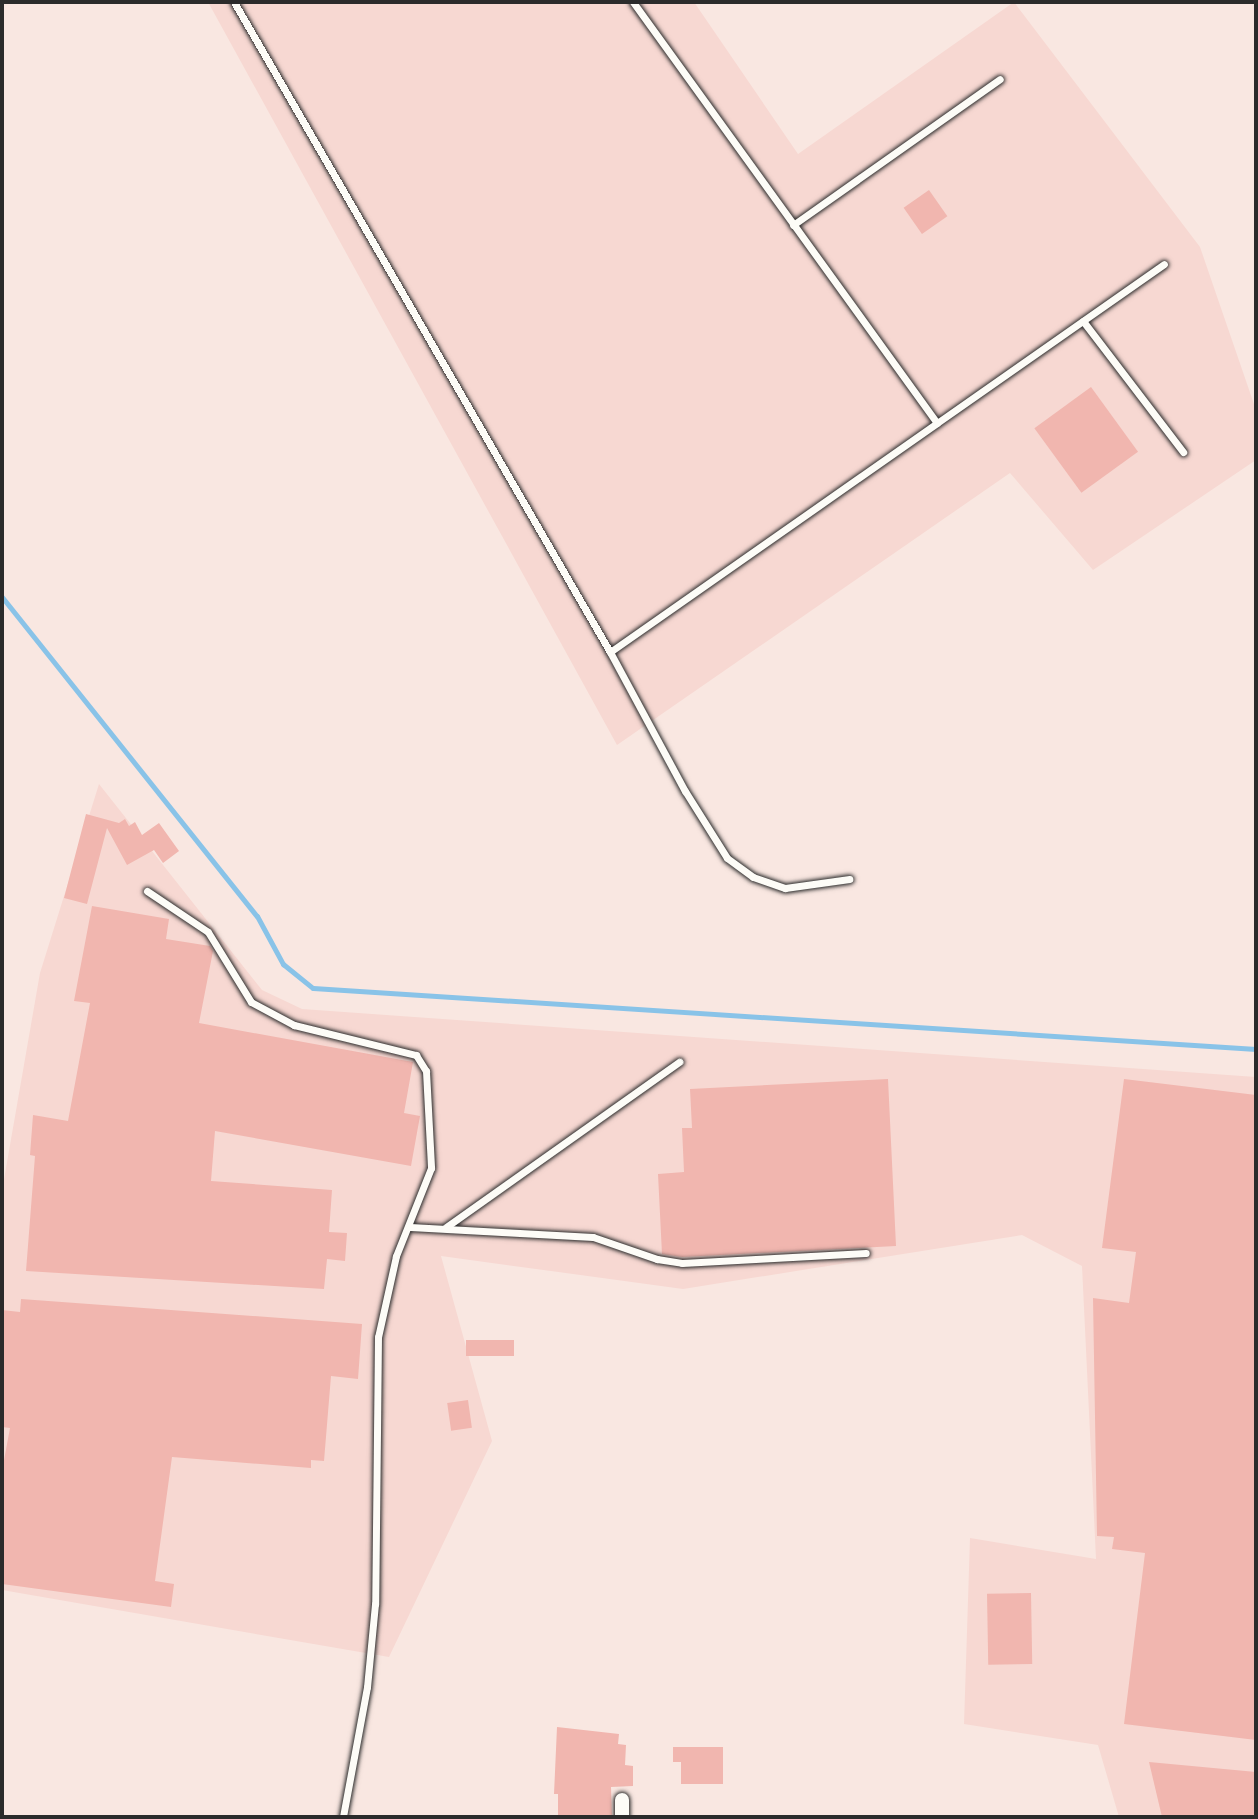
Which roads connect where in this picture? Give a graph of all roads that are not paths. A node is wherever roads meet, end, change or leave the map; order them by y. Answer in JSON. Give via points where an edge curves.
{"nodes":[{"id":1,"x":234,"y":2,"type":"edge"},
{"id":2,"x":633,"y":2,"type":"edge"},
{"id":3,"x":1000,"y":79,"type":"dead end"},
{"id":4,"x":793,"y":225,"type":"junction"},
{"id":5,"x":1164,"y":264,"type":"dead end"},
{"id":6,"x":1083,"y":321,"type":"junction"},
{"id":7,"x":937,"y":423,"type":"junction"},
{"id":8,"x":1183,"y":452,"type":"dead end"},
{"id":9,"x":610,"y":652,"type":"junction"},
{"id":10,"x":849,"y":879,"type":"dead end"},
{"id":11,"x":147,"y":891,"type":"dead end"},
{"id":12,"x":679,"y":1062,"type":"dead end"},
{"id":13,"x":410,"y":1227,"type":"junction"},
{"id":14,"x":445,"y":1227,"type":"junction"},
{"id":15,"x":866,"y":1253,"type":"dead end"},
{"id":16,"x":622,"y":1800,"type":"dead end"},
{"id":17,"x":344,"y":1817,"type":"edge"},
{"id":18,"x":622,"y":1817,"type":"edge"}],
"edges":[{"from":1,"to":9,"type":"lane"},
{"from":2,"to":4,"type":"lane"},
{"from":3,"to":4,"type":"lane"},
{"from":4,"to":7,"type":"lane"},
{"from":5,"to":6,"type":"lane"},
{"from":6,"to":7,"type":"lane"},
{"from":6,"to":8,"type":"lane"},
{"from":7,"to":9,"type":"lane"},
{"from":9,"to":10,"type":"lane","via":[[727,858],[753,877],[785,888]]},
{"from":11,"to":13,"type":"lane","via":[[208,932],[251,1002],[294,1025],[416,1055],[426,1071],[432,1156]]},
{"from":12,"to":14,"type":"lane"},
{"from":13,"to":14,"type":"lane"},
{"from":13,"to":17,"type":"lane","via":[[396,1256],[378,1337],[375,1604],[367,1687]]},
{"from":14,"to":15,"type":"lane","via":[[593,1237],[682,1263]]},
{"from":16,"to":18,"type":"street"}]}
